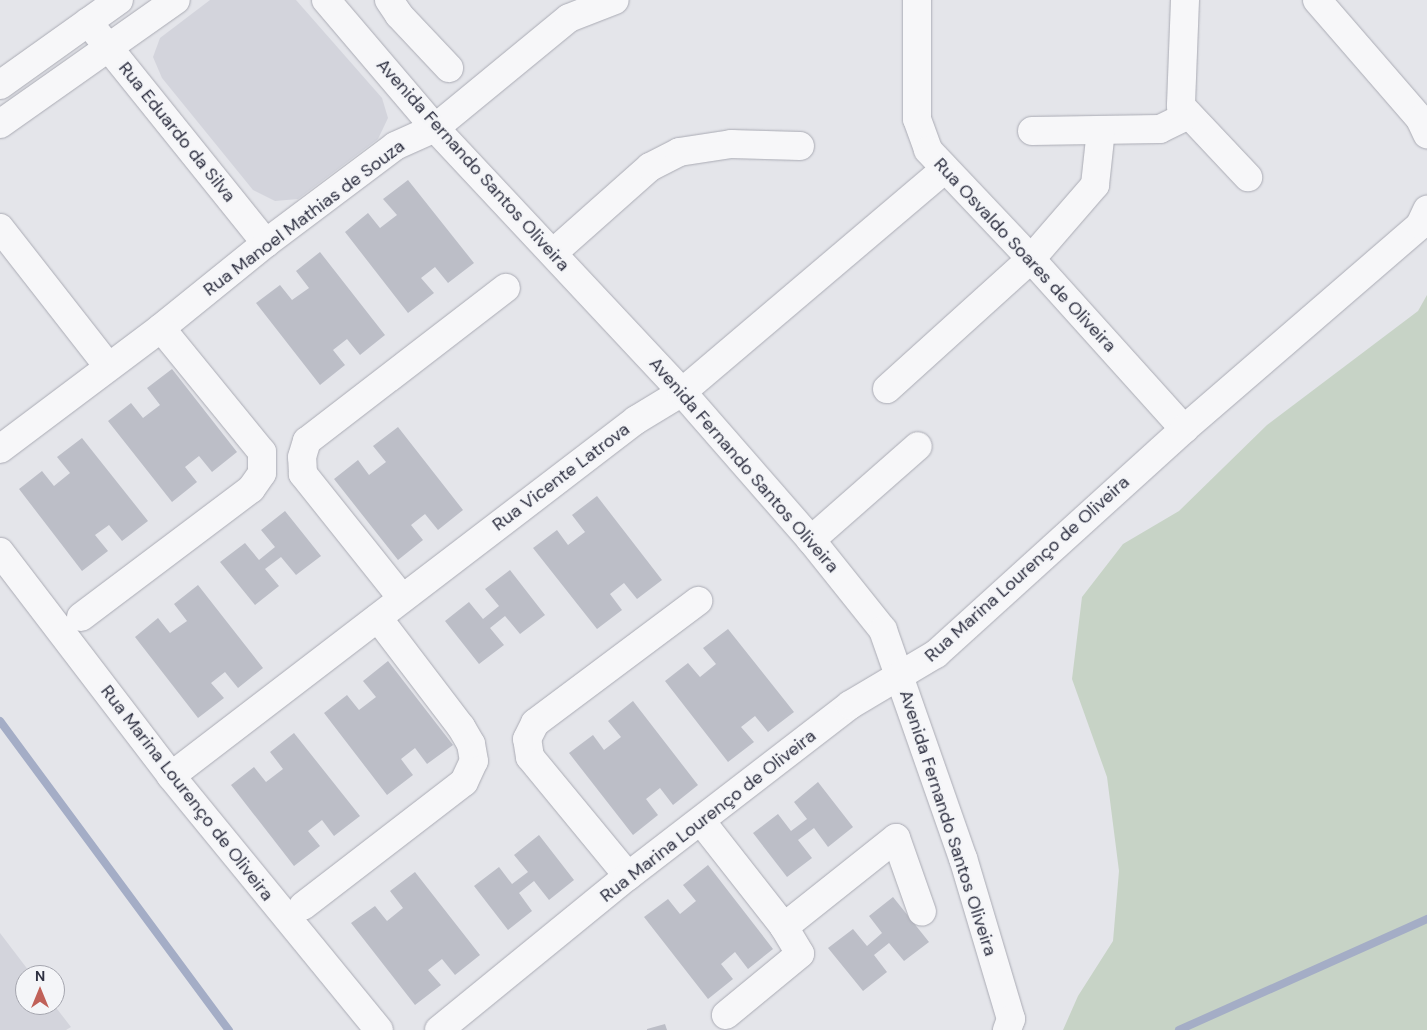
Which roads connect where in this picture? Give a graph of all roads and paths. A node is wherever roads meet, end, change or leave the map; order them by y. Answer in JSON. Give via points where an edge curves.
{"nodes":[{"id":1,"x":119,"y":0,"type":"edge"},
{"id":2,"x":176,"y":0,"type":"edge"},
{"id":3,"x":326,"y":0,"type":"edge"},
{"id":4,"x":388,"y":0,"type":"edge"},
{"id":5,"x":615,"y":0,"type":"edge"},
{"id":6,"x":917,"y":0,"type":"edge"},
{"id":7,"x":1185,"y":0,"type":"edge"},
{"id":8,"x":1317,"y":0,"type":"edge"},
{"id":9,"x":88,"y":22,"type":"junction"},
{"id":10,"x":109,"y":48,"type":"junction"},
{"id":11,"x":449,"y":68,"type":"dead end"},
{"id":12,"x":0,"y":85,"type":"edge"},
{"id":13,"x":1189,"y":115,"type":"junction"},
{"id":14,"x":0,"y":124,"type":"edge"},
{"id":15,"x":435,"y":128,"type":"junction"},
{"id":16,"x":1101,"y":130,"type":"junction"},
{"id":17,"x":1032,"y":131,"type":"dead end"},
{"id":18,"x":1427,"y":134,"type":"edge"},
{"id":19,"x":800,"y":146,"type":"dead end"},
{"id":20,"x":944,"y":170,"type":"junction"},
{"id":21,"x":1248,"y":177,"type":"dead end"},
{"id":22,"x":1427,"y":210,"type":"edge"},
{"id":23,"x":0,"y":228,"type":"edge"},
{"id":24,"x":266,"y":243,"type":"junction"},
{"id":25,"x":553,"y":253,"type":"junction"},
{"id":26,"x":1031,"y":259,"type":"junction"},
{"id":27,"x":506,"y":288,"type":"dead end"},
{"id":28,"x":161,"y":328,"type":"junction"},
{"id":29,"x":108,"y":366,"type":"junction"},
{"id":30,"x":888,"y":389,"type":"dead end"},
{"id":31,"x":682,"y":392,"type":"junction"},
{"id":32,"x":1184,"y":429,"type":"junction"},
{"id":33,"x":918,"y":446,"type":"dead end"},
{"id":34,"x":0,"y":449,"type":"edge"},
{"id":35,"x":811,"y":540,"type":"junction"},
{"id":36,"x":0,"y":552,"type":"edge"},
{"id":37,"x":402,"y":598,"type":"junction"},
{"id":38,"x":698,"y":601,"type":"dead end"},
{"id":39,"x":81,"y":617,"type":"dead end"},
{"id":40,"x":378,"y":618,"type":"junction"},
{"id":41,"x":900,"y":676,"type":"junction"},
{"id":42,"x":171,"y":776,"type":"junction"},
{"id":43,"x":702,"y":821,"type":"junction"},
{"id":44,"x":628,"y":876,"type":"junction"},
{"id":45,"x":302,"y":906,"type":"dead end"},
{"id":46,"x":922,"y":912,"type":"dead end"},
{"id":47,"x":784,"y":927,"type":"junction"},
{"id":48,"x":726,"y":1015,"type":"dead end"},
{"id":49,"x":1009,"y":1024,"type":"edge"},
{"id":50,"x":379,"y":1030,"type":"edge"},
{"id":51,"x":439,"y":1030,"type":"edge"}],
"edges":[{"from":1,"to":9,"type":"street"},
{"from":2,"to":10,"type":"street"},
{"from":3,"to":15,"type":"street","name":"Avenida Fernando Santos Oliveira"},
{"from":4,"to":11,"type":"street"},
{"from":5,"to":15,"type":"street","name":"Rua Manoel Mathias de Souza","via":[[569,18]]},
{"from":6,"to":20,"type":"street","name":"Rua Osvaldo Soares de Oliveira","via":[[917,119],[928,150]]},
{"from":7,"to":13,"type":"street","via":[[1181,106]]},
{"from":8,"to":18,"type":"street","via":[[1420,119]]},
{"from":9,"to":10,"type":"street","name":"Rua Eduardo da Silva"},
{"from":9,"to":12,"type":"street"},
{"from":10,"to":14,"type":"street"},
{"from":10,"to":24,"type":"street","name":"Rua Eduardo da Silva"},
{"from":13,"to":16,"type":"street","via":[[1160,129]]},
{"from":13,"to":21,"type":"street"},
{"from":15,"to":24,"type":"street","name":"Rua Manoel Mathias de Souza","via":[[395,146]]},
{"from":15,"to":25,"type":"street","name":"Avenida Fernando Santos Oliveira"},
{"from":16,"to":17,"type":"street"},
{"from":16,"to":26,"type":"street","via":[[1095,185]]},
{"from":19,"to":25,"type":"street","via":[[731,144],[679,152],[650,166]]},
{"from":20,"to":26,"type":"street","name":"Rua Osvaldo Soares de Oliveira"},
{"from":20,"to":31,"type":"street","name":"Rua Vicente Latrova"},
{"from":22,"to":32,"type":"street","name":"Rua Marina Lourenço de Oliveira","via":[[1420,225]]},
{"from":23,"to":29,"type":"street"},
{"from":24,"to":28,"type":"street","name":"Rua Manoel Mathias de Souza"},
{"from":25,"to":31,"type":"street","name":"Avenida Fernando Santos Oliveira"},
{"from":26,"to":30,"type":"street"},
{"from":26,"to":32,"type":"street","name":"Rua Osvaldo Soares de Oliveira"},
{"from":27,"to":37,"type":"street","via":[[307,441],[302,457],[303,474]]},
{"from":28,"to":29,"type":"street","name":"Rua Manoel Mathias de Souza"},
{"from":28,"to":39,"type":"street","via":[[262,452],[262,473],[251,489]]},
{"from":29,"to":34,"type":"street","name":"Rua Manoel Mathias de Souza"},
{"from":31,"to":35,"type":"street","name":"Avenida Fernando Santos Oliveira"},
{"from":31,"to":37,"type":"street","name":"Rua Vicente Latrova","via":[[636,420]]},
{"from":32,"to":41,"type":"street","name":"Rua Marina Lourenço de Oliveira","via":[[936,654]]},
{"from":33,"to":35,"type":"street"},
{"from":35,"to":41,"type":"street","name":"Avenida Fernando Santos Oliveira","via":[[883,630]]},
{"from":36,"to":42,"type":"street","name":"Rua Marina Lourenço de Oliveira"},
{"from":37,"to":40,"type":"street","name":"Rua Vicente Latrova"},
{"from":38,"to":44,"type":"street","via":[[535,723],[527,740],[530,756]]},
{"from":40,"to":42,"type":"street","name":"Rua Vicente Latrova"},
{"from":40,"to":45,"type":"street","via":[[461,727],[471,744],[474,761],[464,782]]},
{"from":41,"to":43,"type":"street","name":"Rua Marina Lourenço de Oliveira","via":[[850,705]]},
{"from":41,"to":49,"type":"street","name":"Avenida Fernando Santos Oliveira","via":[[963,858]]},
{"from":42,"to":50,"type":"street","name":"Rua Marina Lourenço de Oliveira"},
{"from":43,"to":44,"type":"street","name":"Rua Marina Lourenço de Oliveira"},
{"from":43,"to":47,"type":"street"},
{"from":44,"to":51,"type":"street","name":"Rua Marina Lourenço de Oliveira"},
{"from":46,"to":47,"type":"street","via":[[896,838]]},
{"from":47,"to":48,"type":"street","via":[[800,954]]}]}
